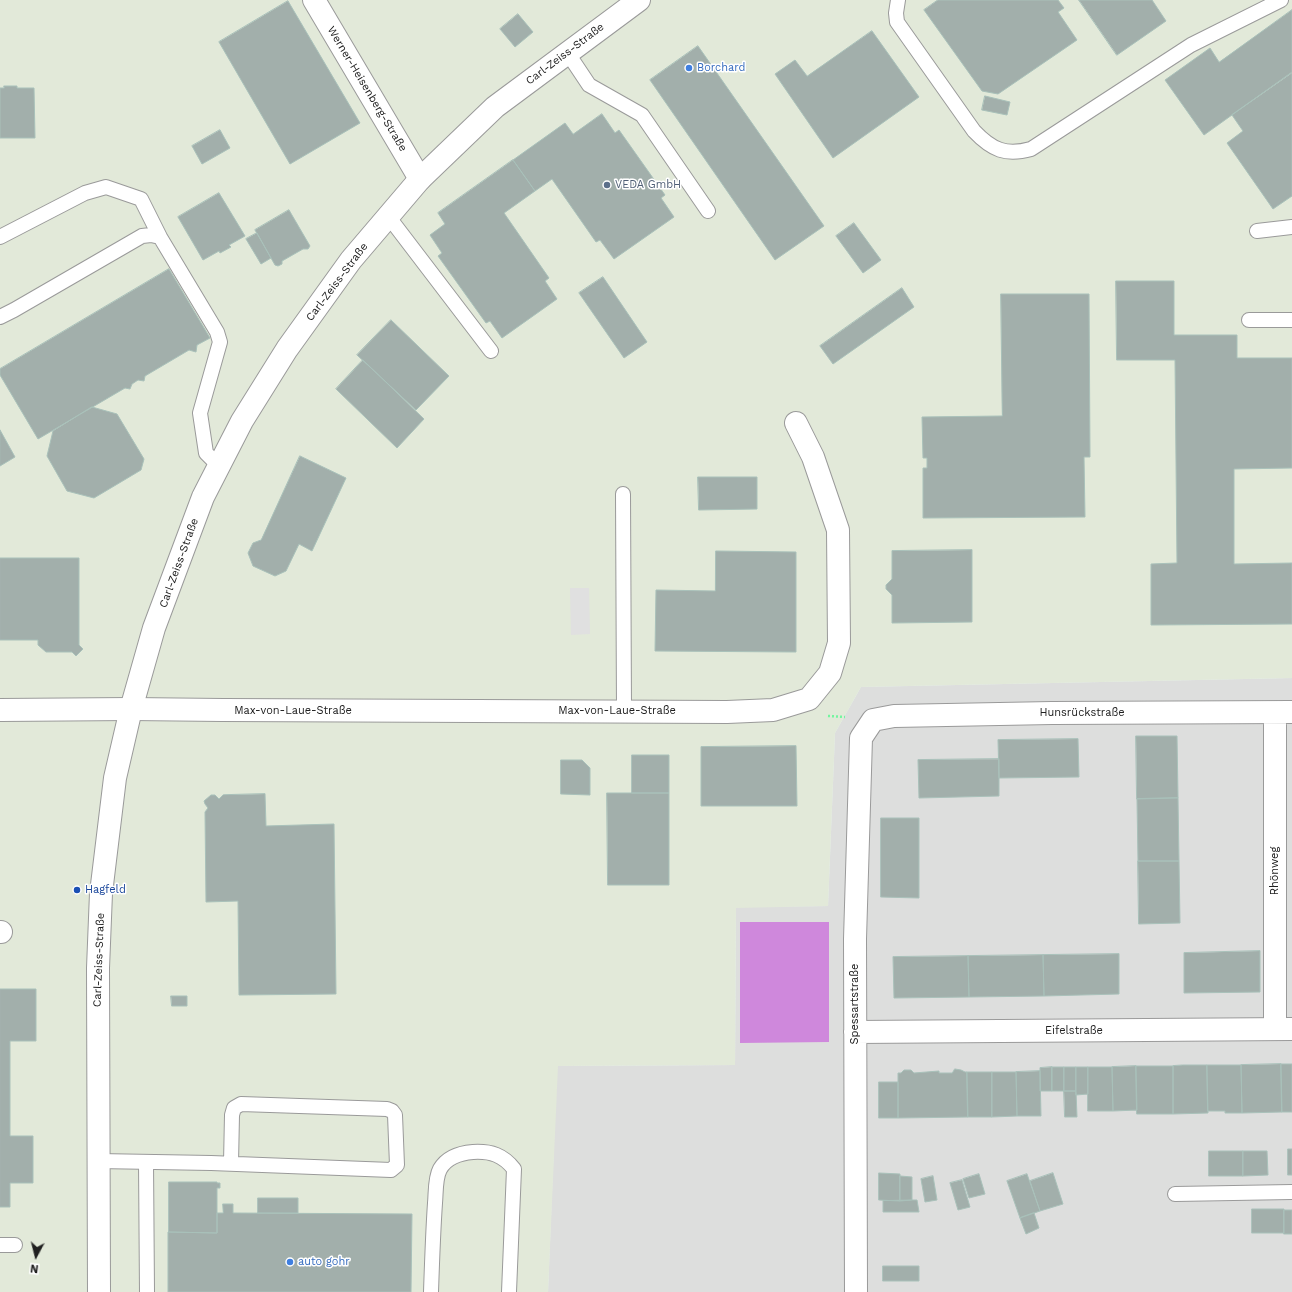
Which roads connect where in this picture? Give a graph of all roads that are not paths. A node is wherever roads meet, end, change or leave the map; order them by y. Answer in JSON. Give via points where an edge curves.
{"nodes":[{"id":1,"x":314,"y":0,"type":"edge"},
{"id":2,"x":898,"y":0,"type":"edge"},
{"id":3,"x":1281,"y":0,"type":"edge"},
{"id":4,"x":636,"y":1,"type":"edge"},
{"id":5,"x":567,"y":52,"type":"junction"},
{"id":6,"x":420,"y":179,"type":"junction"},
{"id":7,"x":708,"y":211,"type":"dead end"},
{"id":8,"x":388,"y":216,"type":"junction"},
{"id":9,"x":1292,"y":227,"type":"edge"},
{"id":10,"x":1257,"y":231,"type":"dead end"},
{"id":11,"x":0,"y":237,"type":"edge"},
{"id":12,"x":160,"y":237,"type":"junction"},
{"id":13,"x":0,"y":317,"type":"edge"},
{"id":14,"x":1249,"y":320,"type":"dead end"},
{"id":15,"x":1292,"y":320,"type":"edge"},
{"id":16,"x":491,"y":351,"type":"dead end"},
{"id":17,"x":796,"y":423,"type":"dead end"},
{"id":18,"x":219,"y":466,"type":"junction"},
{"id":19,"x":623,"y":494,"type":"dead end"},
{"id":20,"x":131,"y":709,"type":"junction"},
{"id":21,"x":0,"y":710,"type":"edge"},
{"id":22,"x":624,"y":711,"type":"junction"},
{"id":23,"x":1283,"y":713,"type":"edge"},
{"id":24,"x":873,"y":720,"type":"joint"},
{"id":25,"x":1283,"y":1029,"type":"edge"},
{"id":26,"x":855,"y":1032,"type":"junction"},
{"id":27,"x":98,"y":1161,"type":"junction"},
{"id":28,"x":146,"y":1162,"type":"junction"},
{"id":29,"x":231,"y":1163,"type":"junction"},
{"id":30,"x":1292,"y":1192,"type":"edge"},
{"id":31,"x":1175,"y":1194,"type":"dead end"},
{"id":32,"x":0,"y":1245,"type":"edge"},
{"id":33,"x":15,"y":1245,"type":"dead end"},
{"id":34,"x":99,"y":1292,"type":"edge"},
{"id":35,"x":147,"y":1292,"type":"edge"},
{"id":36,"x":431,"y":1292,"type":"edge"},
{"id":37,"x":509,"y":1292,"type":"edge"},
{"id":38,"x":856,"y":1292,"type":"edge"}],
"edges":[{"from":1,"to":6,"type":"street","name":"Werner-Heisenberg-Straße"},
{"from":2,"to":3,"type":"lane","via":[[897,22],[974,131],[984,142],[995,148],[1019,152],[1031,149],[1191,45]]},
{"from":4,"to":5,"type":"street","name":"Carl-Zeiss-Straße"},
{"from":5,"to":6,"type":"street","name":"Carl-Zeiss-Straße","via":[[495,107]]},
{"from":5,"to":7,"type":"lane","via":[[589,85],[642,115]]},
{"from":6,"to":8,"type":"street","name":"Carl-Zeiss-Straße"},
{"from":8,"to":16,"type":"lane"},
{"from":8,"to":18,"type":"street","name":"Carl-Zeiss-Straße","via":[[352,260],[287,349],[242,421]]},
{"from":9,"to":10,"type":"lane"},
{"from":11,"to":12,"type":"lane","via":[[85,193],[106,187],[140,199]]},
{"from":12,"to":13,"type":"lane","via":[[142,236]]},
{"from":12,"to":18,"type":"lane","via":[[217,332],[220,342],[200,413],[206,453]]},
{"from":14,"to":15,"type":"lane"},
{"from":17,"to":22,"type":"street","name":"Max-von-Laue-Straße","via":[[814,457],[838,530],[839,643],[830,673],[809,699],[773,710]]},
{"from":18,"to":20,"type":"street","name":"Carl-Zeiss-Straße","via":[[203,497],[154,628]]},
{"from":19,"to":22,"type":"lane"},
{"from":20,"to":21,"type":"street","name":"Max-von-Laue-Straße"},
{"from":20,"to":22,"type":"street","name":"Max-von-Laue-Straße"},
{"from":20,"to":27,"type":"street","name":"Carl-Zeiss-Straße","via":[[115,778],[101,893]]},
{"from":23,"to":24,"type":"street","name":"Hunsrückstraße","via":[[1052,713],[894,716]]},
{"from":23,"to":25,"type":"street","name":"Rhönweg"},
{"from":24,"to":26,"type":"street","name":"Spessartstraße","via":[[861,738]]},
{"from":25,"to":26,"type":"street","name":"Eifelstraße"},
{"from":26,"to":38,"type":"street","name":"Spessartstraße"},
{"from":27,"to":28,"type":"lane"},
{"from":27,"to":34,"type":"street","name":"Carl-Zeiss-Straße"},
{"from":28,"to":29,"type":"lane"},
{"from":28,"to":35,"type":"lane"},
{"from":29,"to":29,"type":"lane","via":[[391,1170],[397,1165],[395,1115],[387,1108],[241,1104],[234,1108],[232,1115]]},
{"from":30,"to":31,"type":"lane"},
{"from":32,"to":33,"type":"lane"},
{"from":36,"to":37,"type":"lane","via":[[439,1170],[447,1160],[457,1154],[482,1152],[504,1158],[514,1168]]}]}
